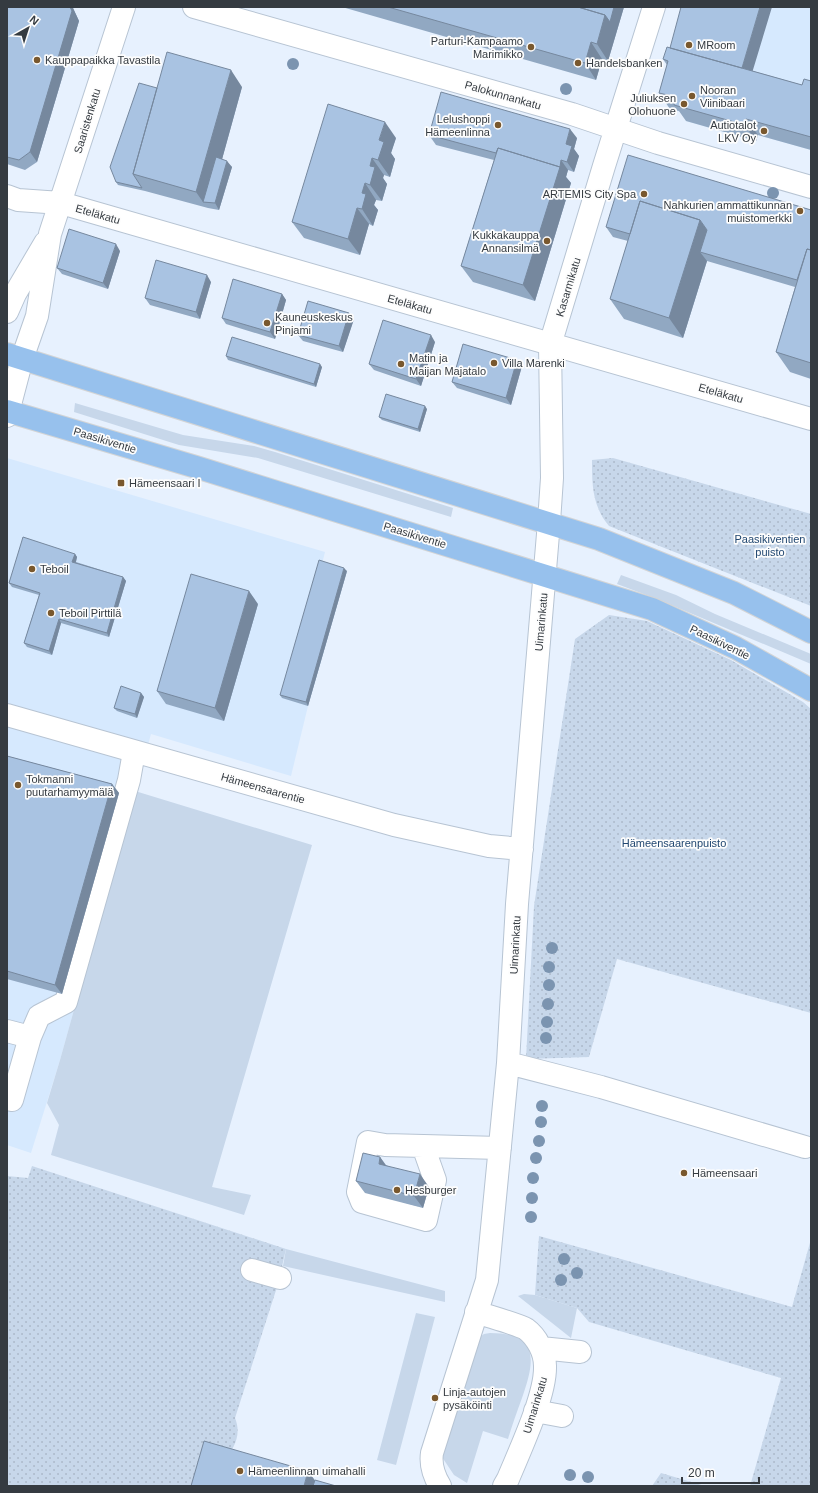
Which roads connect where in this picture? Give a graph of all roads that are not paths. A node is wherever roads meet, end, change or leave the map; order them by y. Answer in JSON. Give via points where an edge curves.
{"nodes":[{"id":1,"x":124,"y":7,"type":"edge"},
{"id":2,"x":194,"y":7,"type":"edge"},
{"id":3,"x":654,"y":7,"type":"edge"},
{"id":4,"x":616,"y":129,"type":"junction"},
{"id":5,"x":811,"y":187,"type":"edge"},
{"id":6,"x":7,"y":196,"type":"edge"},
{"id":7,"x":61,"y":203,"type":"junction"},
{"id":8,"x":50,"y":234,"type":"junction"},
{"id":9,"x":7,"y":312,"type":"edge"},
{"id":10,"x":550,"y":345,"type":"junction"},
{"id":11,"x":15,"y":356,"type":"edge"},
{"id":12,"x":7,"y":412,"type":"edge"},
{"id":13,"x":811,"y":419,"type":"edge"},
{"id":14,"x":549,"y":522,"type":"junction"},
{"id":15,"x":545,"y":576,"type":"junction"},
{"id":16,"x":811,"y":632,"type":"edge"},
{"id":17,"x":811,"y":690,"type":"edge"},
{"id":18,"x":7,"y":715,"type":"edge"},
{"id":19,"x":134,"y":752,"type":"junction"},
{"id":20,"x":522,"y":849,"type":"junction"},
{"id":21,"x":7,"y":1031,"type":"edge"},
{"id":22,"x":30,"y":1038,"type":"junction"},
{"id":23,"x":508,"y":1063,"type":"junction"},
{"id":24,"x":7,"y":1099,"type":"edge"},
{"id":25,"x":423,"y":1146,"type":"junction"},
{"id":26,"x":805,"y":1147,"type":"dead end"},
{"id":27,"x":500,"y":1148,"type":"junction"},
{"id":28,"x":252,"y":1270,"type":"dead end"},
{"id":29,"x":280,"y":1278,"type":"dead end"},
{"id":30,"x":476,"y":1312,"type":"junction"},
{"id":31,"x":542,"y":1348,"type":"junction"},
{"id":32,"x":580,"y":1352,"type":"dead end"},
{"id":33,"x":535,"y":1411,"type":"junction"},
{"id":34,"x":562,"y":1416,"type":"dead end"},
{"id":35,"x":440,"y":1486,"type":"edge"},
{"id":36,"x":504,"y":1486,"type":"edge"}],
"edges":[{"from":1,"to":7,"type":"street","name":"Saaristenkatu"},
{"from":2,"to":4,"type":"street","name":"Palokunnankatu","via":[[572,114]]},
{"from":3,"to":4,"type":"street","name":"Kasarmikatu"},
{"from":4,"to":5,"type":"street","name":"Palokunnankatu"},
{"from":4,"to":10,"type":"street","name":"Kasarmikatu"},
{"from":6,"to":7,"type":"street","name":"Eteläkatu","via":[[18,200]]},
{"from":7,"to":8,"type":"street","name":"Saaristenkatu"},
{"from":7,"to":10,"type":"street","name":"Eteläkatu"},
{"from":8,"to":9,"type":"street","name":"Saaristenkatu","via":[[30,266]]},
{"from":8,"to":11,"type":"street","name":"Saaristenkatu","via":[[37,316]]},
{"from":10,"to":13,"type":"street","name":"Eteläkatu"},
{"from":10,"to":14,"type":"street","name":"Kasarmikatu","via":[[552,478]]},
{"from":11,"to":12,"type":"street","name":"Saaristenkatu"},
{"from":11,"to":14,"type":"main road"},
{"from":12,"to":15,"type":"main road","name":"Paasikiventie","via":[[196,467]]},
{"from":14,"to":15,"type":"street","name":"Kasarmikatu"},
{"from":14,"to":16,"type":"main road","via":[[599,539],[734,593]]},
{"from":15,"to":17,"type":"main road","name":"Paasikiventie","via":[[652,609],[736,648]]},
{"from":15,"to":20,"type":"street","name":"Uimarinkatu"},
{"from":18,"to":19,"type":"street","name":"Hämeensaarentie"},
{"from":19,"to":20,"type":"street","name":"Hämeensaarentie","via":[[394,825],[489,846]]},
{"from":19,"to":22,"type":"street","via":[[129,780],[66,1002],[39,1016]]},
{"from":20,"to":23,"type":"street","name":"Uimarinkatu"},
{"from":21,"to":22,"type":"street"},
{"from":22,"to":24,"type":"street","via":[[12,1100]]},
{"from":23,"to":26,"type":"street","via":[[608,1089]]},
{"from":23,"to":27,"type":"street","name":"Uimarinkatu"},
{"from":25,"to":25,"type":"street","via":[[435,1180],[426,1220],[362,1202],[358,1192],[368,1142]]},
{"from":25,"to":27,"type":"street"},
{"from":27,"to":30,"type":"street","name":"Uimarinkatu","via":[[487,1280]]},
{"from":28,"to":29,"type":"street"},
{"from":30,"to":31,"type":"street","name":"Uimarinkatu","via":[[526,1329]]},
{"from":30,"to":35,"type":"street","name":"Uimarinkatu","via":[[432,1453],[431,1462]]},
{"from":31,"to":32,"type":"street"},
{"from":31,"to":33,"type":"street","name":"Uimarinkatu","via":[[546,1364],[545,1373]]},
{"from":33,"to":34,"type":"street"},
{"from":33,"to":36,"type":"street","name":"Uimarinkatu"}]}
